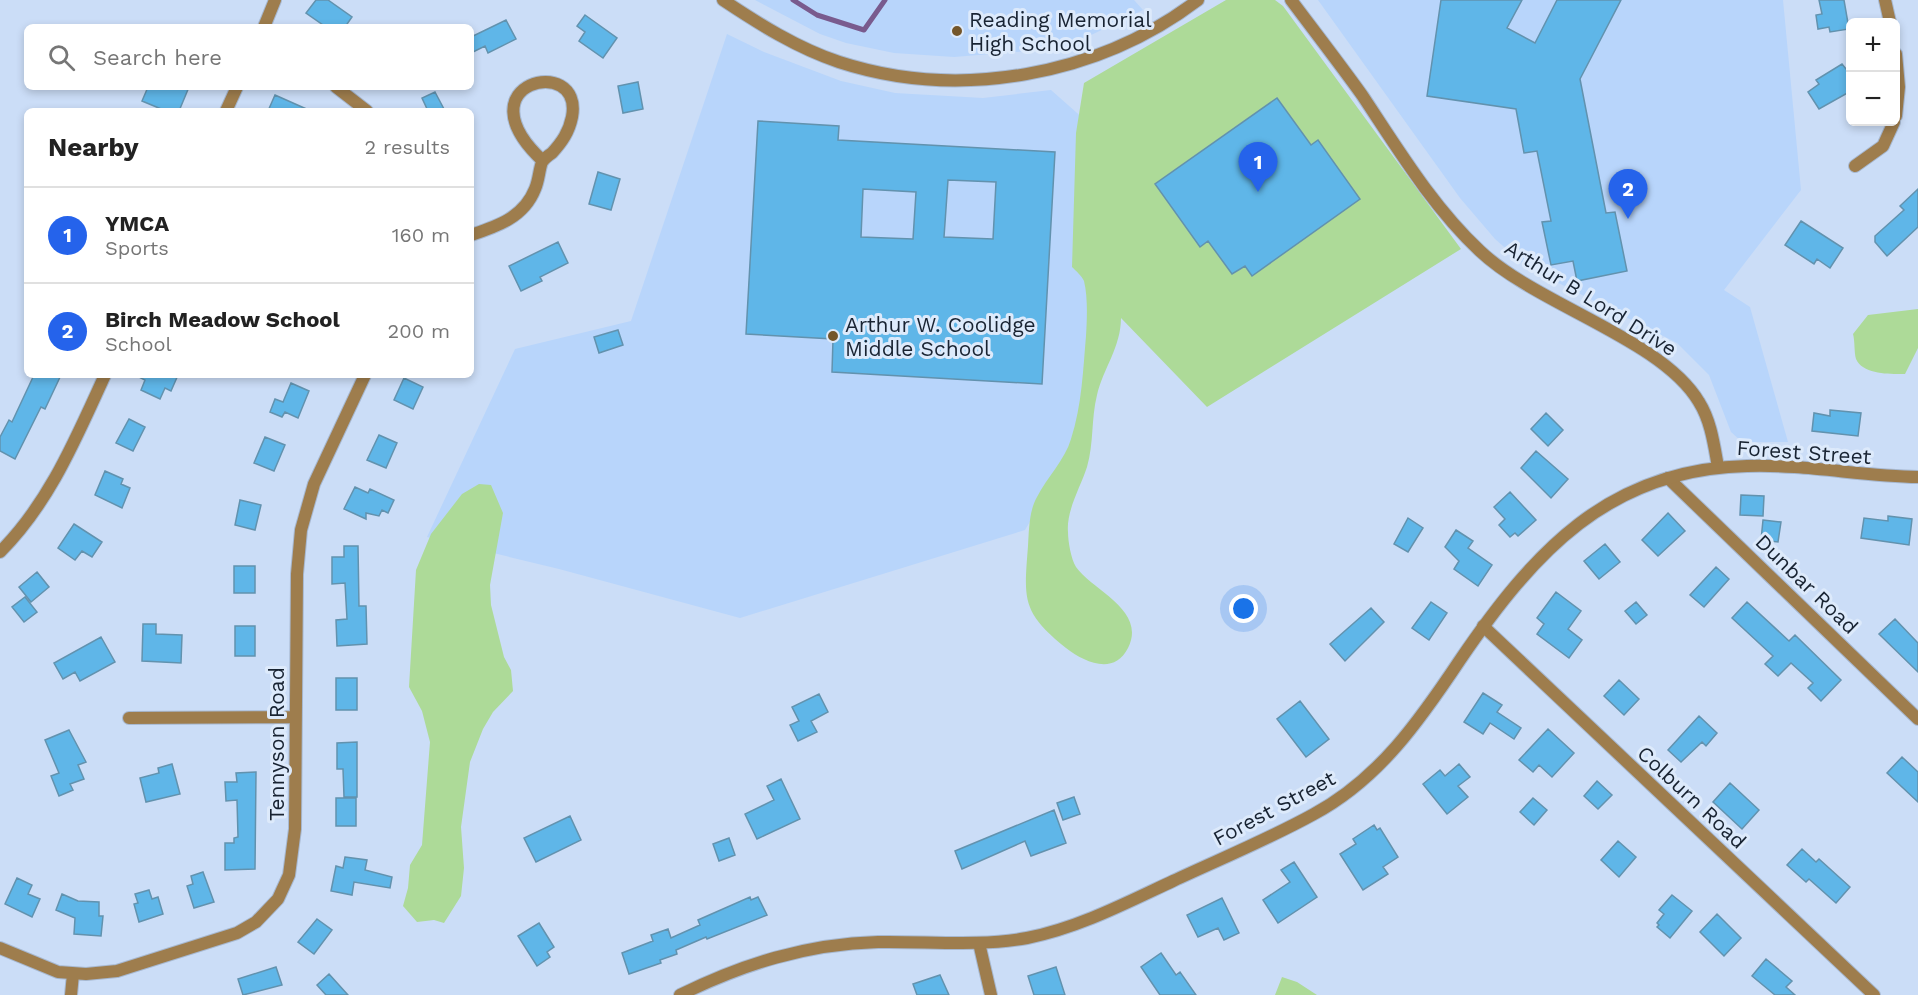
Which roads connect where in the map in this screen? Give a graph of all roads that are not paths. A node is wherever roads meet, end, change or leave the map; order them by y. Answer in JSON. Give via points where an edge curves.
{"nodes":[{"id":1,"x":276,"y":0,"type":"edge"},
{"id":2,"x":723,"y":0,"type":"edge"},
{"id":3,"x":1198,"y":0,"type":"edge"},
{"id":4,"x":1291,"y":0,"type":"edge"},
{"id":5,"x":1885,"y":0,"type":"edge"},
{"id":6,"x":1889,"y":18,"type":"edge"},
{"id":7,"x":265,"y":24,"type":"edge"},
{"id":8,"x":236,"y":90,"type":"edge"},
{"id":9,"x":340,"y":90,"type":"edge"},
{"id":10,"x":227,"y":108,"type":"edge"},
{"id":11,"x":363,"y":108,"type":"edge"},
{"id":12,"x":1892,"y":126,"type":"edge"},
{"id":13,"x":543,"y":161,"type":"junction"},
{"id":14,"x":1855,"y":166,"type":"dead end"},
{"id":15,"x":474,"y":234,"type":"edge"},
{"id":16,"x":104,"y":378,"type":"edge"},
{"id":17,"x":364,"y":378,"type":"edge"},
{"id":18,"x":1718,"y":467,"type":"junction"},
{"id":19,"x":1918,"y":477,"type":"edge"},
{"id":20,"x":1668,"y":478,"type":"junction"},
{"id":21,"x":0,"y":552,"type":"edge"},
{"id":22,"x":1483,"y":626,"type":"junction"},
{"id":23,"x":294,"y":717,"type":"junction"},
{"id":24,"x":129,"y":718,"type":"dead end"},
{"id":25,"x":1918,"y":719,"type":"edge"},
{"id":26,"x":979,"y":943,"type":"junction"},
{"id":27,"x":0,"y":948,"type":"edge"},
{"id":28,"x":73,"y":974,"type":"junction"},
{"id":29,"x":71,"y":995,"type":"edge"},
{"id":30,"x":680,"y":995,"type":"edge"},
{"id":31,"x":991,"y":995,"type":"edge"},
{"id":32,"x":1874,"y":995,"type":"edge"}],
"edges":[{"from":1,"to":7,"type":"street"},
{"from":2,"to":3,"type":"street","via":[[775,33],[838,62],[884,73],[951,79],[1020,75],[1086,60],[1151,32]]},
{"from":4,"to":18,"type":"street","name":"Arthur B Lord Drive","via":[[1361,94],[1402,158],[1480,251],[1529,287],[1669,368],[1688,386],[1708,424]]},
{"from":5,"to":6,"type":"street"},
{"from":8,"to":10,"type":"street"},
{"from":9,"to":11,"type":"street"},
{"from":12,"to":14,"type":"street","via":[[1883,146]]},
{"from":13,"to":13,"type":"street","via":[[522,139],[513,111],[524,88],[542,81],[564,90],[573,114],[562,142]]},
{"from":13,"to":15,"type":"street","via":[[536,189],[524,207],[506,221]]},
{"from":16,"to":21,"type":"street","via":[[50,489]]},
{"from":17,"to":23,"type":"street","name":"Tennyson Road","via":[[318,474],[301,530]]},
{"from":18,"to":19,"type":"street","name":"Forest Street","via":[[1776,466]]},
{"from":18,"to":20,"type":"street","name":"Forest Street"},
{"from":20,"to":22,"type":"street","name":"Forest Street","via":[[1611,502],[1562,535]]},
{"from":20,"to":25,"type":"street","name":"Dunbar Road"},
{"from":22,"to":26,"type":"street","name":"Forest Street","via":[[1428,710],[1398,746],[1358,785],[1317,812],[1065,928]]},
{"from":22,"to":32,"type":"street","name":"Colburn Road"},
{"from":23,"to":24,"type":"street"},
{"from":23,"to":28,"type":"street","name":"Tennyson Road","via":[[294,847],[285,888],[272,907],[256,922],[223,939],[117,971]]},
{"from":26,"to":30,"type":"street","name":"Forest Street","via":[[828,945],[756,962]]},
{"from":26,"to":31,"type":"street"},
{"from":27,"to":28,"type":"street","name":"Tennyson Road","via":[[40,966]]},
{"from":28,"to":29,"type":"street"}]}
